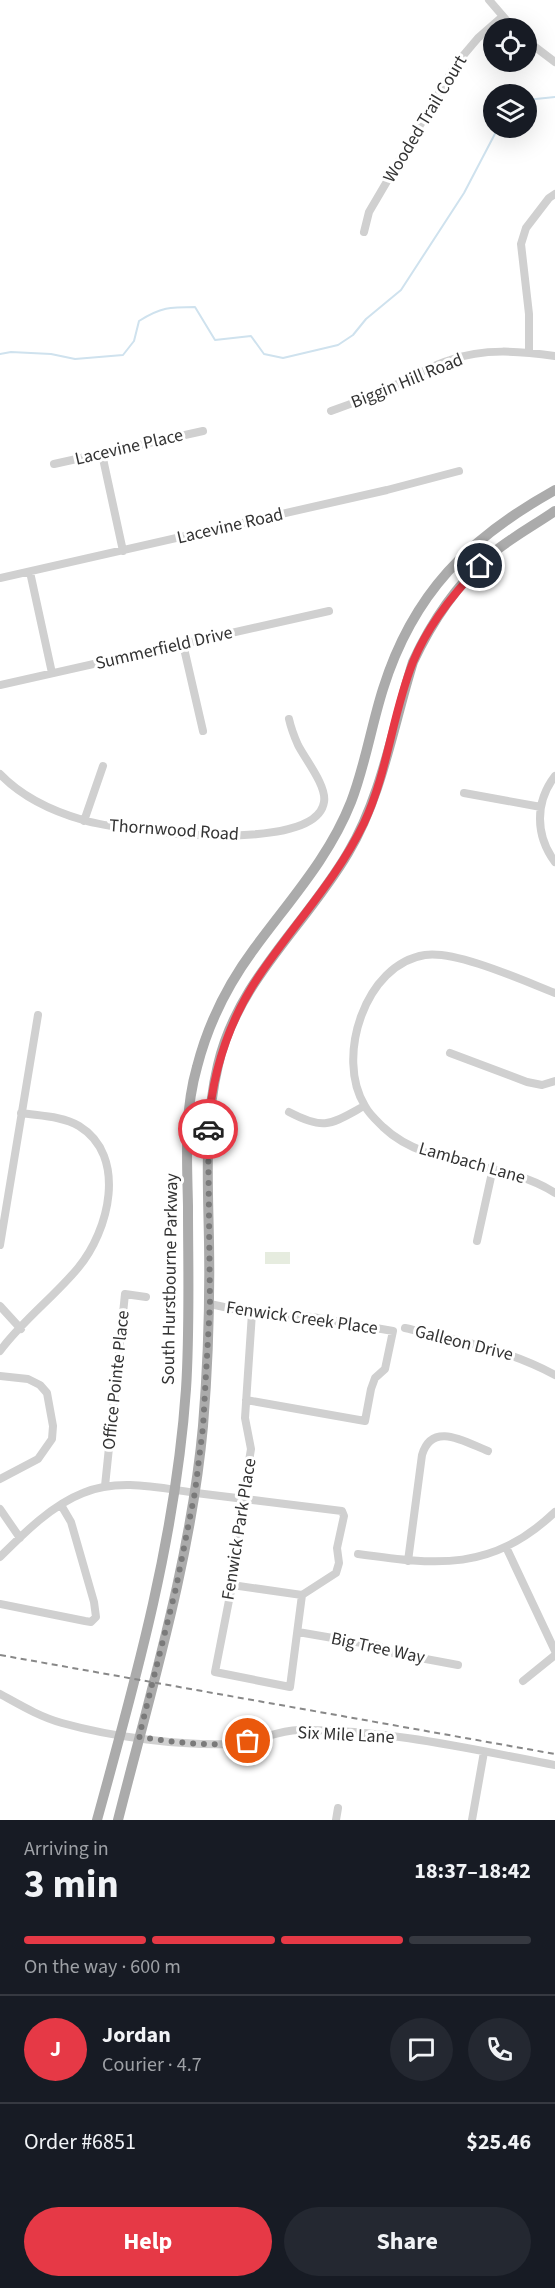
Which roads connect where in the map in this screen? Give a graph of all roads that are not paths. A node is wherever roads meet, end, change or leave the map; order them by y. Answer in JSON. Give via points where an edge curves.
{"nodes":[{"id":1,"x":489,"y":0,"type":"edge"},
{"id":2,"x":502,"y":17,"type":"joint"},
{"id":3,"x":537,"y":48,"type":"edge"},
{"id":4,"x":555,"y":62,"type":"edge"},
{"id":5,"x":555,"y":194,"type":"edge"},
{"id":6,"x":364,"y":232,"type":"dead end"},
{"id":7,"x":529,"y":352,"type":"junction"},
{"id":8,"x":555,"y":356,"type":"edge"},
{"id":9,"x":331,"y":411,"type":"dead end"},
{"id":10,"x":203,"y":431,"type":"dead end"},
{"id":11,"x":102,"y":454,"type":"junction"},
{"id":12,"x":54,"y":464,"type":"dead end"},
{"id":13,"x":459,"y":471,"type":"dead end"},
{"id":14,"x":555,"y":490,"type":"edge"},
{"id":15,"x":555,"y":511,"type":"edge"},
{"id":16,"x":123,"y":551,"type":"junction"},
{"id":17,"x":30,"y":572,"type":"junction"},
{"id":18,"x":0,"y":578,"type":"edge"},
{"id":19,"x":329,"y":611,"type":"dead end"},
{"id":20,"x":183,"y":644,"type":"junction"},
{"id":21,"x":52,"y":673,"type":"junction"},
{"id":22,"x":0,"y":685,"type":"edge"},
{"id":23,"x":289,"y":719,"type":"dead end"},
{"id":24,"x":203,"y":731,"type":"dead end"},
{"id":25,"x":103,"y":766,"type":"dead end"},
{"id":26,"x":0,"y":774,"type":"edge"},
{"id":27,"x":555,"y":776,"type":"edge"},
{"id":28,"x":464,"y":793,"type":"dead end"},
{"id":29,"x":541,"y":807,"type":"junction"},
{"id":30,"x":84,"y":821,"type":"junction"},
{"id":31,"x":555,"y":862,"type":"edge"},
{"id":32,"x":555,"y":993,"type":"edge"},
{"id":33,"x":38,"y":1015,"type":"dead end"},
{"id":34,"x":450,"y":1053,"type":"dead end"},
{"id":35,"x":555,"y":1081,"type":"edge"},
{"id":36,"x":364,"y":1106,"type":"junction"},
{"id":37,"x":289,"y":1112,"type":"dead end"},
{"id":38,"x":21,"y":1113,"type":"junction"},
{"id":39,"x":493,"y":1168,"type":"junction"},
{"id":40,"x":555,"y":1193,"type":"edge"},
{"id":41,"x":477,"y":1241,"type":"dead end"},
{"id":42,"x":0,"y":1245,"type":"edge"},
{"id":43,"x":146,"y":1297,"type":"dead end"},
{"id":44,"x":210,"y":1304,"type":"junction"},
{"id":45,"x":0,"y":1306,"type":"edge"},
{"id":46,"x":252,"y":1313,"type":"junction"},
{"id":47,"x":405,"y":1328,"type":"dead end"},
{"id":48,"x":21,"y":1329,"type":"junction"},
{"id":49,"x":0,"y":1351,"type":"edge"},
{"id":50,"x":555,"y":1375,"type":"edge"},
{"id":51,"x":0,"y":1376,"type":"edge"},
{"id":52,"x":246,"y":1400,"type":"junction"},
{"id":53,"x":488,"y":1451,"type":"dead end"},
{"id":54,"x":0,"y":1479,"type":"edge"},
{"id":55,"x":105,"y":1486,"type":"junction"},
{"id":56,"x":175,"y":1488,"type":"junction"},
{"id":57,"x":195,"y":1492,"type":"junction"},
{"id":58,"x":242,"y":1498,"type":"junction"},
{"id":59,"x":61,"y":1504,"type":"junction"},
{"id":60,"x":0,"y":1509,"type":"edge"},
{"id":61,"x":555,"y":1512,"type":"edge"},
{"id":62,"x":20,"y":1538,"type":"junction"},
{"id":63,"x":506,"y":1547,"type":"junction"},
{"id":64,"x":357,"y":1554,"type":"dead end"},
{"id":65,"x":0,"y":1557,"type":"edge"},
{"id":66,"x":408,"y":1561,"type":"junction"},
{"id":67,"x":232,"y":1585,"type":"junction"},
{"id":68,"x":302,"y":1595,"type":"junction"},
{"id":69,"x":0,"y":1604,"type":"edge"},
{"id":70,"x":298,"y":1632,"type":"junction"},
{"id":71,"x":555,"y":1653,"type":"edge"},
{"id":72,"x":458,"y":1665,"type":"dead end"},
{"id":73,"x":523,"y":1681,"type":"dead end"},
{"id":74,"x":0,"y":1695,"type":"edge"},
{"id":75,"x":121,"y":1734,"type":"junction"},
{"id":76,"x":139,"y":1737,"type":"junction"},
{"id":77,"x":484,"y":1752,"type":"junction"},
{"id":78,"x":555,"y":1766,"type":"edge"},
{"id":79,"x":338,"y":1808,"type":"dead end"},
{"id":80,"x":97,"y":1820,"type":"edge"},
{"id":81,"x":118,"y":1820,"type":"edge"},
{"id":82,"x":336,"y":1820,"type":"edge"},
{"id":83,"x":472,"y":1820,"type":"edge"}],
"edges":[{"from":1,"to":2,"type":"street"},
{"from":2,"to":6,"type":"street","name":"Wooded Trail Court","via":[[456,64],[369,212]]},
{"from":3,"to":4,"type":"street"},
{"from":5,"to":7,"type":"street","via":[[526,228],[521,244],[530,314]]},
{"from":7,"to":8,"type":"street","name":"Biggin Hill Road"},
{"from":7,"to":9,"type":"street","name":"Biggin Hill Road","via":[[484,352],[449,360]]},
{"from":10,"to":11,"type":"street","name":"Lacevine Place"},
{"from":11,"to":12,"type":"street","name":"Lacevine Place"},
{"from":11,"to":16,"type":"street"},
{"from":13,"to":16,"type":"street","name":"Lacevine Road"},
{"from":14,"to":56,"type":"main road","name":"South Hurstbourne Parkway","via":[[497,525],[474,544],[434,587],[408,627],[395,653],[352,800],[338,832],[239,971],[224,995],[206,1039],[195,1071],[188,1122],[189,1344]]},
{"from":15,"to":44,"type":"main road","name":"South Hurstbourne Parkway","via":[[489,556],[453,596],[423,640],[365,820],[333,878],[258,978],[227,1036],[210,1105]]},
{"from":16,"to":17,"type":"street","name":"Lacevine Road"},
{"from":17,"to":18,"type":"street","name":"Lacevine Road"},
{"from":17,"to":21,"type":"street"},
{"from":19,"to":20,"type":"street","name":"Summerfield Drive"},
{"from":20,"to":21,"type":"street","name":"Summerfield Drive"},
{"from":20,"to":24,"type":"street"},
{"from":21,"to":22,"type":"street","name":"Summerfield Drive"},
{"from":23,"to":30,"type":"street","name":"Thornwood Road","via":[[298,745],[323,789],[324,801],[316,816],[288,828],[237,837],[128,830]]},
{"from":25,"to":30,"type":"street"},
{"from":26,"to":30,"type":"street","name":"Thornwood Road","via":[[27,796]]},
{"from":27,"to":29,"type":"street"},
{"from":28,"to":29,"type":"street"},
{"from":29,"to":31,"type":"street","via":[[542,836]]},
{"from":32,"to":36,"type":"street","via":[[441,954],[399,964],[375,987],[357,1034],[355,1077]]},
{"from":33,"to":38,"type":"street"},
{"from":34,"to":35,"type":"street","via":[[527,1082]]},
{"from":36,"to":37,"type":"street","via":[[322,1124]]},
{"from":36,"to":39,"type":"street","name":"Lambach Lane","via":[[386,1129],[410,1145]]},
{"from":38,"to":42,"type":"street"},
{"from":38,"to":48,"type":"street","via":[[67,1120],[85,1130],[103,1154],[109,1185],[99,1231],[83,1261]]},
{"from":39,"to":40,"type":"street","name":"Lambach Lane","via":[[521,1176]]},
{"from":39,"to":41,"type":"street"},
{"from":43,"to":55,"type":"street","name":"Office Pointe Place","via":[[125,1294]]},
{"from":44,"to":46,"type":"street","name":"Fenwick Creek Place"},
{"from":44,"to":57,"type":"main road","name":"South Hurstbourne Parkway"},
{"from":45,"to":48,"type":"street"},
{"from":46,"to":52,"type":"street","name":"Fenwick Park Place"},
{"from":46,"to":52,"type":"street","name":"Fenwick Creek Place","via":[[312,1317],[393,1331],[385,1369],[375,1378],[364,1421]]},
{"from":47,"to":50,"type":"street","name":"Galleon Drive","via":[[494,1348]]},
{"from":48,"to":49,"type":"street"},
{"from":51,"to":54,"type":"street","via":[[28,1379],[40,1385],[47,1393],[53,1426],[52,1440],[38,1459]]},
{"from":52,"to":58,"type":"street","name":"Fenwick Park Place","via":[[251,1449]]},
{"from":53,"to":66,"type":"street","via":[[450,1436],[438,1436],[428,1442],[422,1455]]},
{"from":55,"to":56,"type":"street"},
{"from":55,"to":59,"type":"street"},
{"from":56,"to":57,"type":"street"},
{"from":56,"to":75,"type":"main road","name":"South Hurstbourne Parkway","via":[[154,1598]]},
{"from":57,"to":58,"type":"street"},
{"from":57,"to":76,"type":"main road","name":"South Hurstbourne Parkway"},
{"from":58,"to":67,"type":"street","name":"Fenwick Park Place"},
{"from":58,"to":68,"type":"street","via":[[342,1511],[338,1569]]},
{"from":59,"to":62,"type":"street"},
{"from":59,"to":69,"type":"street","via":[[71,1522],[96,1617],[85,1622]]},
{"from":60,"to":62,"type":"street"},
{"from":61,"to":63,"type":"street","via":[[535,1530]]},
{"from":62,"to":65,"type":"street"},
{"from":63,"to":66,"type":"street","via":[[460,1561]]},
{"from":63,"to":71,"type":"street"},
{"from":64,"to":66,"type":"street"},
{"from":67,"to":68,"type":"street"},
{"from":67,"to":70,"type":"street","name":"Fenwick Park Place","via":[[215,1672],[290,1687]]},
{"from":68,"to":70,"type":"street"},
{"from":70,"to":72,"type":"street","name":"Big Tree Way"},
{"from":71,"to":73,"type":"street"},
{"from":74,"to":75,"type":"street","name":"Six Mile Lane","via":[[61,1722]]},
{"from":75,"to":76,"type":"street","name":"Six Mile Lane"},
{"from":75,"to":80,"type":"main road","name":"South Hurstbourne Parkway"},
{"from":76,"to":77,"type":"street","name":"Six Mile Lane","via":[[234,1744],[297,1730],[385,1735]]},
{"from":76,"to":81,"type":"main road","name":"South Hurstbourne Parkway"},
{"from":77,"to":78,"type":"street","name":"Six Mile Lane"},
{"from":77,"to":83,"type":"street"},
{"from":79,"to":82,"type":"street"}]}
